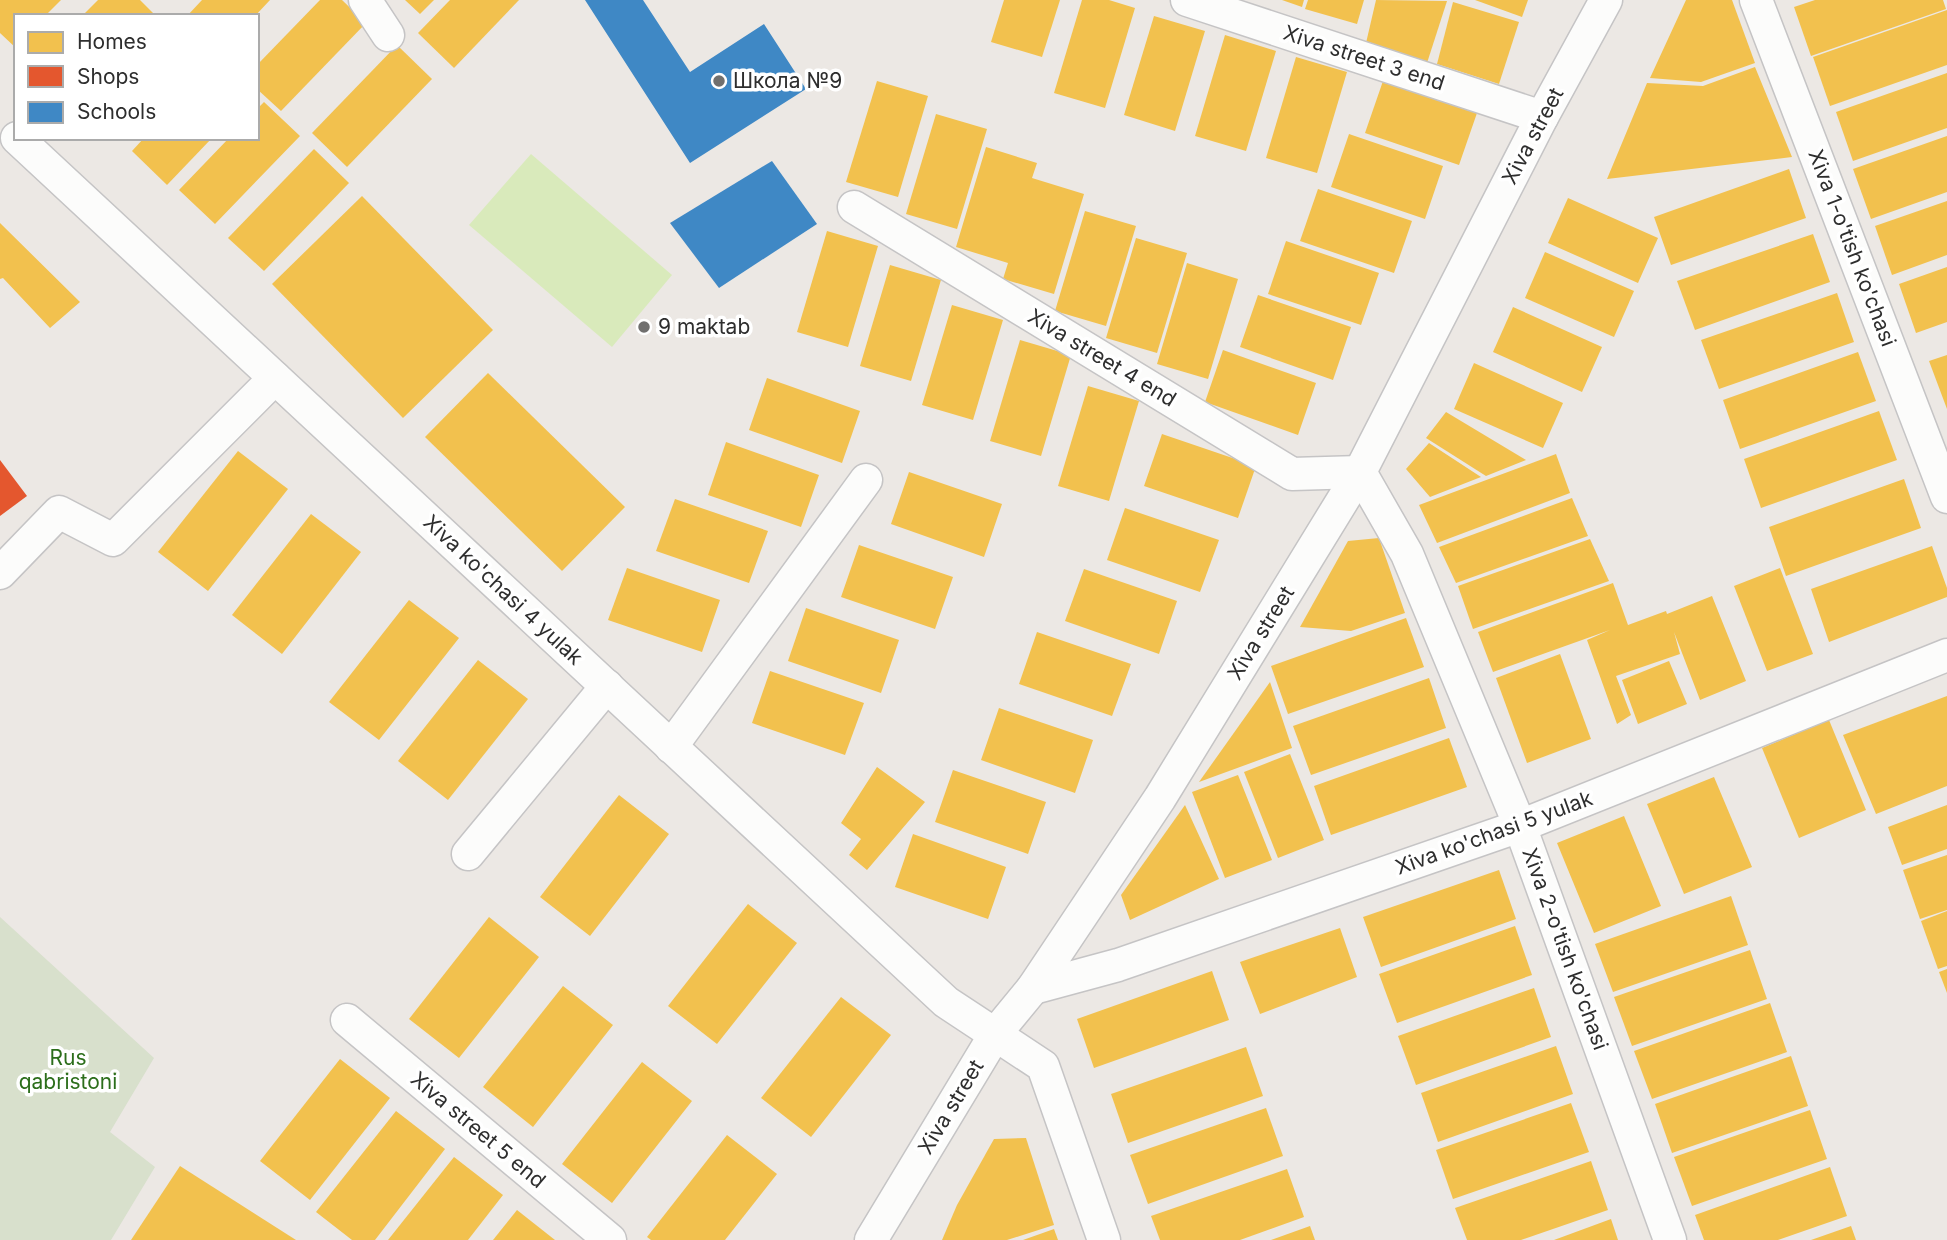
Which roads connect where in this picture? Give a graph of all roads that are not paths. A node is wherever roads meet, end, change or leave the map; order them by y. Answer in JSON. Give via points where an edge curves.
{"nodes":[{"id":1,"x":365,"y":0,"type":"edge"},
{"id":2,"x":1187,"y":0,"type":"edge"},
{"id":3,"x":1606,"y":0,"type":"edge"},
{"id":4,"x":1756,"y":0,"type":"edge"},
{"id":5,"x":388,"y":35,"type":"dead end"},
{"id":6,"x":1542,"y":117,"type":"junction"},
{"id":7,"x":11,"y":139,"type":"edge"},
{"id":8,"x":854,"y":207,"type":"dead end"},
{"id":9,"x":275,"y":378,"type":"junction"},
{"id":10,"x":1360,"y":472,"type":"junction"},
{"id":11,"x":866,"y":480,"type":"dead end"},
{"id":12,"x":1947,"y":497,"type":"edge"},
{"id":13,"x":0,"y":573,"type":"edge"},
{"id":14,"x":1947,"y":655,"type":"edge"},
{"id":15,"x":607,"y":686,"type":"junction"},
{"id":16,"x":671,"y":747,"type":"junction"},
{"id":17,"x":1520,"y":826,"type":"junction"},
{"id":18,"x":468,"y":854,"type":"dead end"},
{"id":19,"x":1033,"y":988,"type":"junction"},
{"id":20,"x":347,"y":1020,"type":"dead end"},
{"id":21,"x":996,"y":1033,"type":"junction"},
{"id":22,"x":610,"y":1240,"type":"edge"},
{"id":23,"x":871,"y":1240,"type":"edge"},
{"id":24,"x":1104,"y":1240,"type":"edge"},
{"id":25,"x":1670,"y":1240,"type":"edge"}],
"edges":[{"from":1,"to":5,"type":"street"},
{"from":2,"to":6,"type":"street","name":"Xiva street 3 end"},
{"from":3,"to":6,"type":"street","name":"Xiva street"},
{"from":4,"to":12,"type":"street","name":"Xiva 1-o'tish ko'chasi"},
{"from":6,"to":10,"type":"street","name":"Xiva street"},
{"from":7,"to":9,"type":"street","name":"Xiva ko'chasi 4 yulak"},
{"from":8,"to":10,"type":"street","name":"Xiva street 4 end","via":[[1292,474]]},
{"from":9,"to":13,"type":"street","via":[[113,540],[59,512]]},
{"from":9,"to":15,"type":"street","name":"Xiva ko'chasi 4 yulak"},
{"from":10,"to":17,"type":"street","name":"Xiva 2-o'tish ko'chasi","via":[[1407,554]]},
{"from":10,"to":19,"type":"street","name":"Xiva street","via":[[1160,798]]},
{"from":11,"to":16,"type":"street"},
{"from":14,"to":17,"type":"street","name":"Xiva ko'chasi 5 yulak"},
{"from":15,"to":16,"type":"street","name":"Xiva ko'chasi 4 yulak"},
{"from":15,"to":18,"type":"street"},
{"from":16,"to":21,"type":"street","name":"Xiva ko'chasi 4 yulak","via":[[946,1002]]},
{"from":17,"to":19,"type":"street","name":"Xiva ko'chasi 5 yulak","via":[[1118,965]]},
{"from":17,"to":25,"type":"street","name":"Xiva 2-o'tish ko'chasi"},
{"from":19,"to":21,"type":"street","name":"Xiva street"},
{"from":20,"to":22,"type":"street","name":"Xiva street 5 end"},
{"from":21,"to":23,"type":"street","name":"Xiva street"},
{"from":21,"to":24,"type":"street","name":"Xiva ko'chasi 4 yulak","via":[[1043,1066]]}]}
